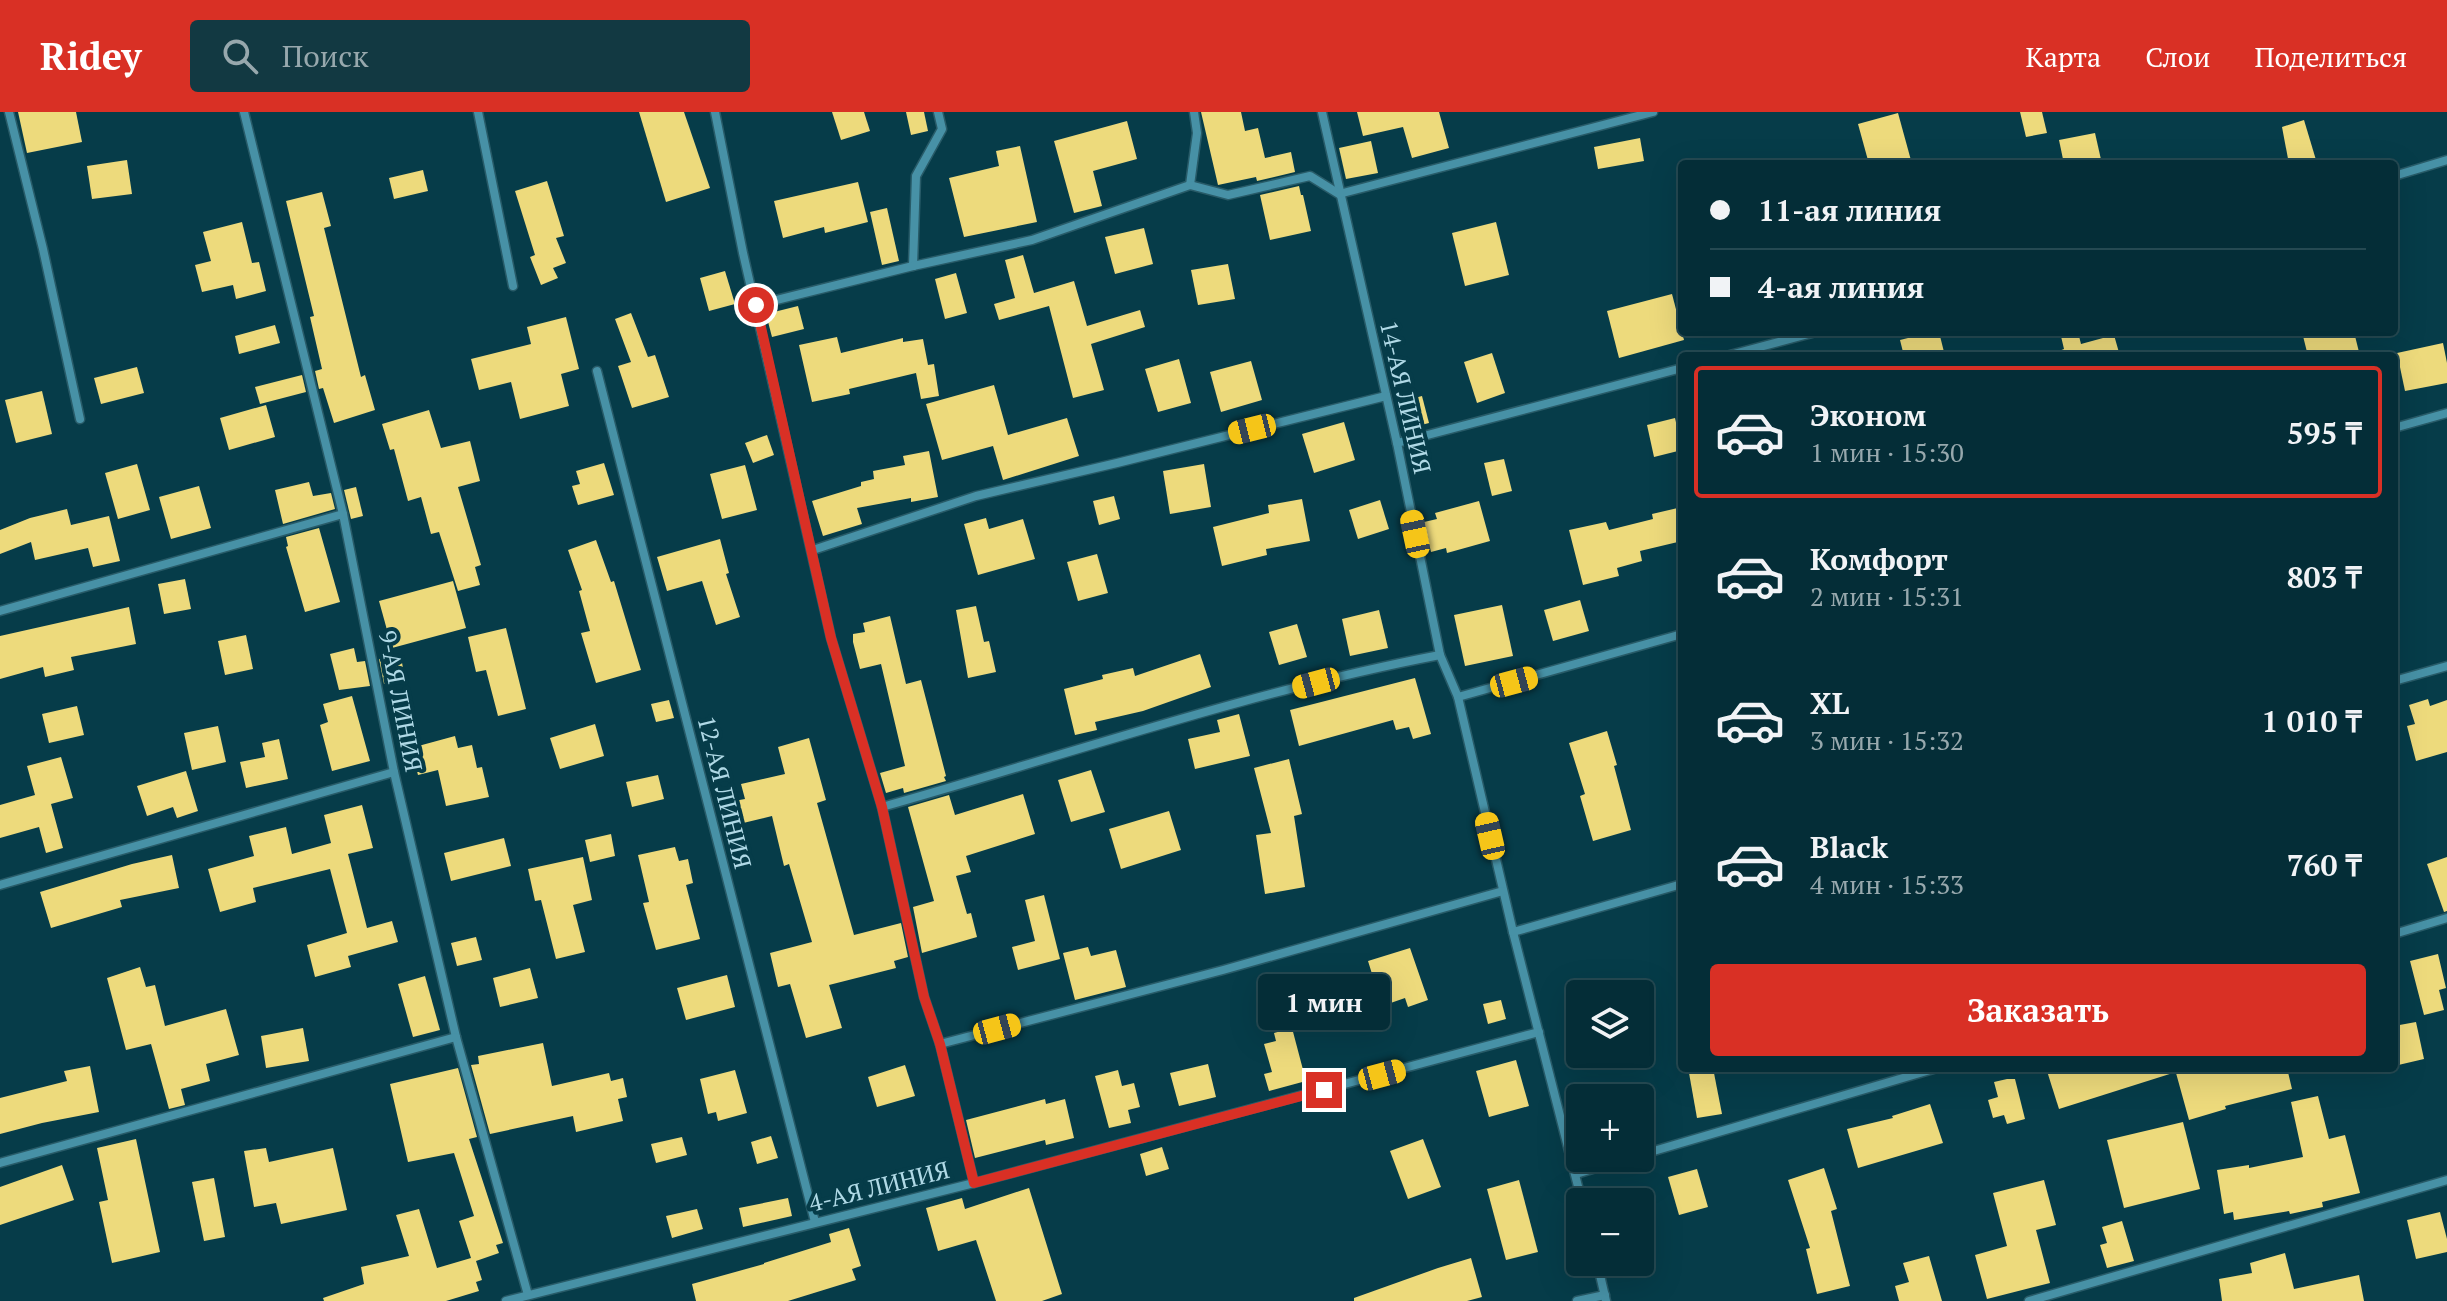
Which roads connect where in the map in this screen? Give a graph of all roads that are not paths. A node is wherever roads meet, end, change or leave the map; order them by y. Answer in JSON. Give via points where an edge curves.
{"nodes":[{"id":1,"x":9,"y":112,"type":"edge"},
{"id":2,"x":244,"y":112,"type":"edge"},
{"id":3,"x":478,"y":112,"type":"edge"},
{"id":4,"x":715,"y":112,"type":"edge"},
{"id":5,"x":938,"y":112,"type":"edge"},
{"id":6,"x":1194,"y":112,"type":"edge"},
{"id":7,"x":1322,"y":112,"type":"edge"},
{"id":8,"x":1653,"y":112,"type":"edge"},
{"id":9,"x":2447,"y":160,"type":"edge"},
{"id":10,"x":2398,"y":175,"type":"edge"},
{"id":11,"x":1190,"y":185,"type":"junction"},
{"id":12,"x":1339,"y":194,"type":"junction"},
{"id":13,"x":913,"y":266,"type":"junction"},
{"id":14,"x":513,"y":286,"type":"dead end"},
{"id":15,"x":756,"y":305,"type":"junction"},
{"id":16,"x":1801,"y":336,"type":"edge"},
{"id":17,"x":1741,"y":352,"type":"edge"},
{"id":18,"x":1678,"y":369,"type":"edge"},
{"id":19,"x":597,"y":371,"type":"dead end"},
{"id":20,"x":1386,"y":396,"type":"junction"},
{"id":21,"x":2447,"y":413,"type":"edge"},
{"id":22,"x":80,"y":419,"type":"dead end"},
{"id":23,"x":2398,"y":427,"type":"edge"},
{"id":24,"x":1397,"y":443,"type":"junction"},
{"id":25,"x":343,"y":514,"type":"junction"},
{"id":26,"x":813,"y":550,"type":"junction"},
{"id":27,"x":0,"y":611,"type":"edge"},
{"id":28,"x":1678,"y":635,"type":"edge"},
{"id":29,"x":1440,"y":655,"type":"junction"},
{"id":30,"x":2447,"y":666,"type":"edge"},
{"id":31,"x":2398,"y":680,"type":"edge"},
{"id":32,"x":1458,"y":697,"type":"junction"},
{"id":33,"x":394,"y":772,"type":"junction"},
{"id":34,"x":882,"y":807,"type":"junction"},
{"id":35,"x":0,"y":885,"type":"edge"},
{"id":36,"x":1678,"y":885,"type":"edge"},
{"id":37,"x":1503,"y":891,"type":"junction"},
{"id":38,"x":2447,"y":918,"type":"edge"},
{"id":39,"x":1513,"y":932,"type":"junction"},
{"id":40,"x":2398,"y":933,"type":"edge"},
{"id":41,"x":1539,"y":1032,"type":"junction"},
{"id":42,"x":456,"y":1037,"type":"junction"},
{"id":43,"x":940,"y":1044,"type":"junction"},
{"id":44,"x":1923,"y":1072,"type":"edge"},
{"id":45,"x":1654,"y":1151,"type":"edge"},
{"id":46,"x":0,"y":1163,"type":"edge"},
{"id":47,"x":1583,"y":1172,"type":"edge"},
{"id":48,"x":1576,"y":1174,"type":"junction"},
{"id":49,"x":2447,"y":1180,"type":"edge"},
{"id":50,"x":974,"y":1183,"type":"junction"},
{"id":51,"x":1579,"y":1188,"type":"edge"},
{"id":52,"x":815,"y":1222,"type":"junction"},
{"id":53,"x":1600,"y":1276,"type":"edge"},
{"id":54,"x":528,"y":1295,"type":"junction"},
{"id":55,"x":1605,"y":1298,"type":"edge"},
{"id":56,"x":506,"y":1301,"type":"edge"},
{"id":57,"x":1577,"y":1301,"type":"edge"},
{"id":58,"x":2029,"y":1301,"type":"edge"}],
"edges":[{"from":1,"to":22,"type":"street"},
{"from":2,"to":25,"type":"street","name":"9-АЯ ЛИНИЯ"},
{"from":3,"to":14,"type":"street"},
{"from":4,"to":15,"type":"street"},
{"from":5,"to":13,"type":"street","via":[[942,129],[916,176]]},
{"from":6,"to":11,"type":"street","via":[[1197,133]]},
{"from":7,"to":12,"type":"street","name":"14-АЯ ЛИНИЯ"},
{"from":8,"to":12,"type":"street"},
{"from":9,"to":10,"type":"street"},
{"from":11,"to":12,"type":"street","via":[[1228,195],[1310,176]]},
{"from":11,"to":13,"type":"street","via":[[1032,240]]},
{"from":12,"to":20,"type":"street","name":"14-АЯ ЛИНИЯ"},
{"from":13,"to":15,"type":"street"},
{"from":15,"to":26,"type":"street"},
{"from":16,"to":17,"type":"street"},
{"from":18,"to":24,"type":"street"},
{"from":19,"to":52,"type":"street","name":"12-АЯ ЛИНИЯ"},
{"from":20,"to":24,"type":"street","name":"14-АЯ ЛИНИЯ"},
{"from":20,"to":26,"type":"street","via":[[976,496]]},
{"from":21,"to":23,"type":"street"},
{"from":24,"to":29,"type":"street","name":"14-АЯ ЛИНИЯ"},
{"from":25,"to":27,"type":"street"},
{"from":25,"to":33,"type":"street","name":"9-АЯ ЛИНИЯ"},
{"from":26,"to":34,"type":"street","via":[[831,638]]},
{"from":28,"to":32,"type":"street"},
{"from":29,"to":32,"type":"street","name":"14-АЯ ЛИНИЯ"},
{"from":29,"to":34,"type":"street","via":[[1175,721]]},
{"from":30,"to":31,"type":"street"},
{"from":32,"to":37,"type":"street","name":"14-АЯ ЛИНИЯ"},
{"from":33,"to":35,"type":"street"},
{"from":33,"to":42,"type":"street","name":"9-АЯ ЛИНИЯ"},
{"from":34,"to":43,"type":"street","via":[[924,997]]},
{"from":36,"to":39,"type":"street"},
{"from":37,"to":39,"type":"street","name":"14-АЯ ЛИНИЯ"},
{"from":37,"to":43,"type":"street"},
{"from":38,"to":40,"type":"street"},
{"from":39,"to":41,"type":"street","name":"14-АЯ ЛИНИЯ"},
{"from":41,"to":48,"type":"street","name":"14-АЯ ЛИНИЯ"},
{"from":41,"to":50,"type":"street","name":"4-АЯ ЛИНИЯ"},
{"from":42,"to":46,"type":"street"},
{"from":42,"to":54,"type":"street","name":"9-АЯ ЛИНИЯ"},
{"from":43,"to":50,"type":"street"},
{"from":44,"to":45,"type":"street"},
{"from":47,"to":48,"type":"street"},
{"from":48,"to":51,"type":"street","name":"14-АЯ ЛИНИЯ"},
{"from":49,"to":58,"type":"street"},
{"from":50,"to":52,"type":"street","name":"4-АЯ ЛИНИЯ"},
{"from":52,"to":54,"type":"street","name":"4-АЯ ЛИНИЯ"},
{"from":53,"to":55,"type":"street"},
{"from":54,"to":56,"type":"street","name":"4-АЯ ЛИНИЯ"},
{"from":55,"to":57,"type":"street"}]}
